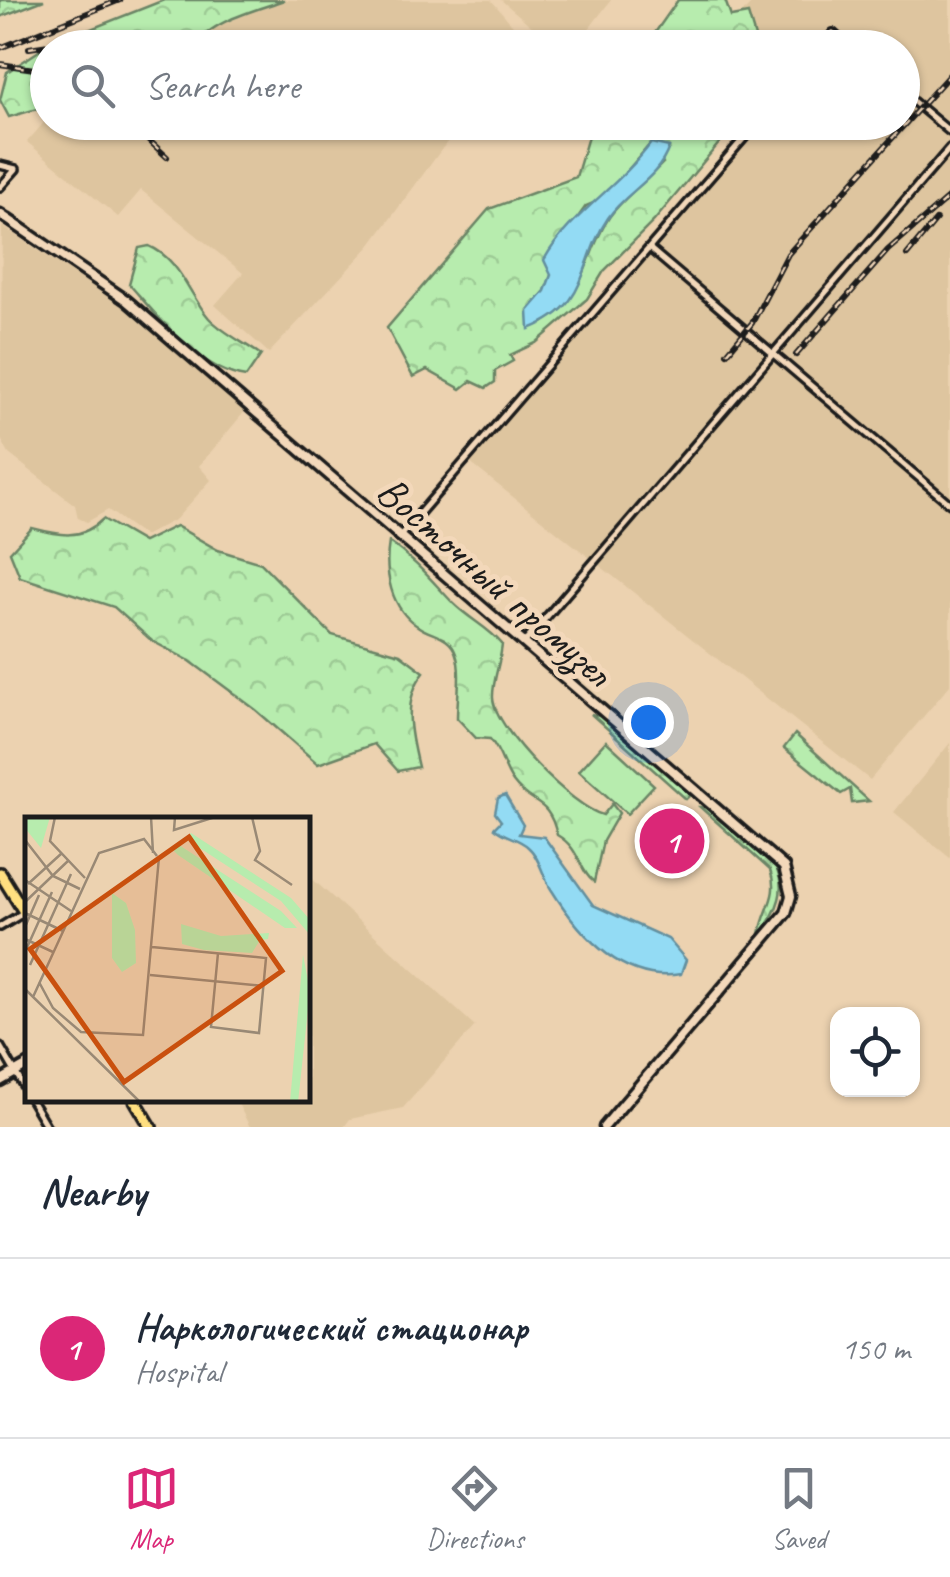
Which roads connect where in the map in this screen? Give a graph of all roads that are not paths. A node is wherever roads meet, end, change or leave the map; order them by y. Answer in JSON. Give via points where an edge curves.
{"nodes":[{"id":1,"x":920,"y":107,"type":"edge"},
{"id":2,"x":950,"y":132,"type":"edge"},
{"id":3,"x":743,"y":140,"type":"edge"},
{"id":4,"x":950,"y":148,"type":"edge"},
{"id":5,"x":0,"y":165,"type":"edge"},
{"id":6,"x":0,"y":188,"type":"edge"},
{"id":7,"x":0,"y":214,"type":"edge"},
{"id":8,"x":650,"y":249,"type":"junction"},
{"id":9,"x":772,"y":352,"type":"junction"},
{"id":10,"x":950,"y":504,"type":"edge"},
{"id":11,"x":398,"y":538,"type":"junction"},
{"id":12,"x":524,"y":644,"type":"junction"},
{"id":13,"x":0,"y":872,"type":"edge"},
{"id":14,"x":25,"y":913,"type":"edge"},
{"id":15,"x":25,"y":915,"type":"edge"},
{"id":16,"x":0,"y":927,"type":"edge"},
{"id":17,"x":0,"y":1046,"type":"edge"},
{"id":18,"x":25,"y":1067,"type":"edge"},
{"id":19,"x":15,"y":1072,"type":"junction"},
{"id":20,"x":0,"y":1081,"type":"edge"},
{"id":21,"x":25,"y":1089,"type":"edge"},
{"id":22,"x":32,"y":1102,"type":"edge"},
{"id":23,"x":136,"y":1102,"type":"edge"},
{"id":24,"x":47,"y":1127,"type":"edge"},
{"id":25,"x":151,"y":1127,"type":"edge"},
{"id":26,"x":604,"y":1127,"type":"edge"}],
"edges":[{"from":1,"to":2,"type":"street"},
{"from":3,"to":8,"type":"street"},
{"from":4,"to":9,"type":"street"},
{"from":5,"to":6,"type":"street","via":[[16,169]]},
{"from":7,"to":11,"type":"street","name":"Восточный промузел","via":[[126,300]]},
{"from":8,"to":9,"type":"street"},
{"from":8,"to":11,"type":"street"},
{"from":9,"to":10,"type":"street"},
{"from":9,"to":12,"type":"street"},
{"from":11,"to":12,"type":"street","name":"Восточный промузел"},
{"from":12,"to":26,"type":"street","name":"Восточный промузел","via":[[784,868],[792,896],[780,921]]},
{"from":13,"to":14,"type":"main road"},
{"from":15,"to":16,"type":"street"},
{"from":17,"to":19,"type":"street"},
{"from":18,"to":19,"type":"street"},
{"from":19,"to":20,"type":"street"},
{"from":19,"to":21,"type":"street"},
{"from":22,"to":24,"type":"street"},
{"from":23,"to":25,"type":"main road"}]}
